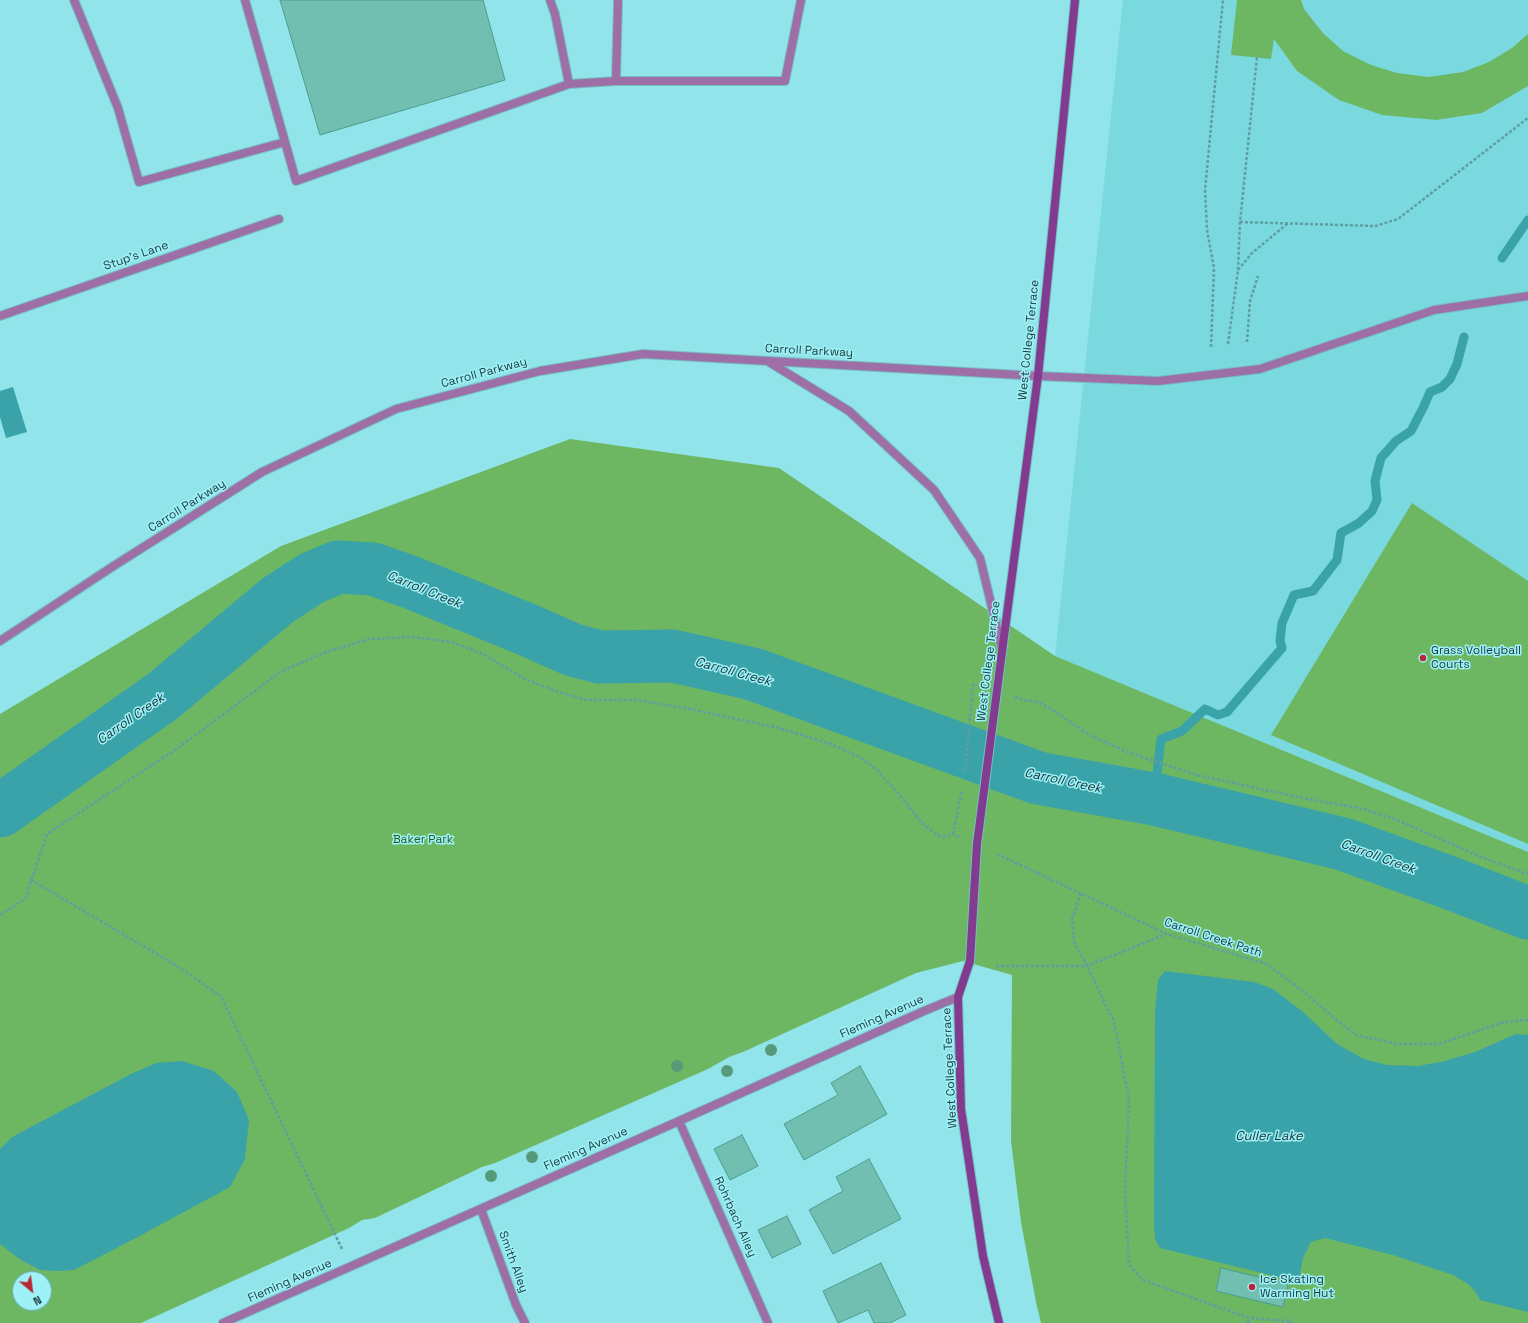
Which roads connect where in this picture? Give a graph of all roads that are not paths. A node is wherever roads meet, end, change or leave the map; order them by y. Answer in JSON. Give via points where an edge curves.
{"nodes":[{"id":1,"x":74,"y":0,"type":"edge"},
{"id":2,"x":245,"y":0,"type":"edge"},
{"id":3,"x":550,"y":0,"type":"edge"},
{"id":4,"x":618,"y":0,"type":"edge"},
{"id":5,"x":801,"y":0,"type":"edge"},
{"id":6,"x":1075,"y":0,"type":"edge"},
{"id":7,"x":616,"y":81,"type":"junction"},
{"id":8,"x":569,"y":84,"type":"junction"},
{"id":9,"x":285,"y":142,"type":"junction"},
{"id":10,"x":279,"y":219,"type":"dead end"},
{"id":11,"x":1528,"y":296,"type":"edge"},
{"id":12,"x":0,"y":316,"type":"edge"},
{"id":13,"x":768,"y":361,"type":"junction"},
{"id":14,"x":1038,"y":376,"type":"junction"},
{"id":15,"x":0,"y":641,"type":"edge"},
{"id":16,"x":1003,"y":650,"type":"junction"},
{"id":17,"x":958,"y":997,"type":"junction"},
{"id":18,"x":679,"y":1121,"type":"junction"},
{"id":19,"x":480,"y":1209,"type":"junction"},
{"id":20,"x":223,"y":1323,"type":"edge"},
{"id":21,"x":525,"y":1323,"type":"edge"},
{"id":22,"x":768,"y":1323,"type":"edge"},
{"id":23,"x":999,"y":1323,"type":"edge"}],
"edges":[{"from":1,"to":9,"type":"street","via":[[118,108],[139,182]]},
{"from":2,"to":9,"type":"street"},
{"from":3,"to":8,"type":"street"},
{"from":4,"to":7,"type":"street"},
{"from":5,"to":7,"type":"street","via":[[785,81]]},
{"from":6,"to":14,"type":"street","name":"West College Terrace"},
{"from":7,"to":8,"type":"street"},
{"from":8,"to":9,"type":"street","via":[[296,181]]},
{"from":10,"to":12,"type":"street","name":"Stup's Lane"},
{"from":11,"to":14,"type":"street","name":"Carroll Parkway","via":[[1434,310],[1260,369],[1158,381]]},
{"from":13,"to":14,"type":"street","name":"Carroll Parkway"},
{"from":13,"to":15,"type":"street","name":"Carroll Parkway","via":[[643,354],[540,371],[396,409],[262,472]]},
{"from":13,"to":16,"type":"street","via":[[849,411],[934,490],[980,558]]},
{"from":14,"to":16,"type":"street","name":"West College Terrace"},
{"from":16,"to":17,"type":"street","name":"West College Terrace","via":[[977,844],[970,961]]},
{"from":17,"to":18,"type":"street","name":"Fleming Avenue"},
{"from":17,"to":23,"type":"street","name":"West College Terrace","via":[[962,1108],[984,1256]]},
{"from":18,"to":19,"type":"street","name":"Fleming Avenue"},
{"from":18,"to":22,"type":"street","name":"Rohrbach Alley"},
{"from":19,"to":20,"type":"street","name":"Fleming Avenue"},
{"from":19,"to":21,"type":"street","name":"Smith Alley"}]}
